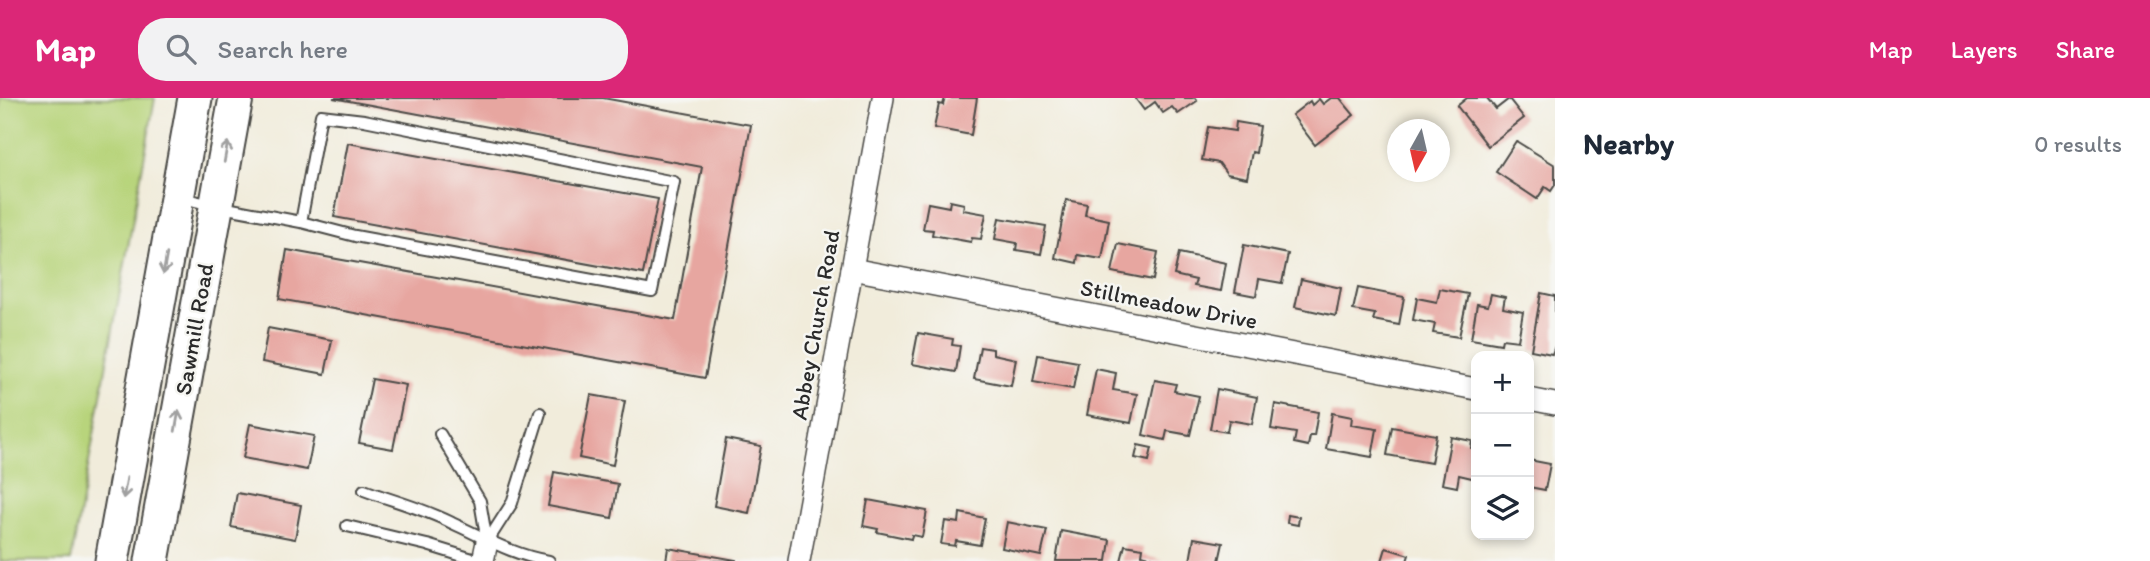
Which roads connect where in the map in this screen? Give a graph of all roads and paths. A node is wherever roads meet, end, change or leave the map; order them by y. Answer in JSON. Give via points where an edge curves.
{"nodes":[{"id":1,"x":195,"y":98,"type":"edge"},
{"id":2,"x":236,"y":98,"type":"edge"},
{"id":3,"x":883,"y":98,"type":"edge"},
{"id":4,"x":178,"y":197,"type":"junction"},
{"id":5,"x":216,"y":206,"type":"junction"},
{"id":6,"x":301,"y":222,"type":"junction"},
{"id":7,"x":852,"y":269,"type":"junction"},
{"id":8,"x":1471,"y":388,"type":"edge"},
{"id":9,"x":1534,"y":400,"type":"edge"},
{"id":10,"x":1555,"y":404,"type":"edge"},
{"id":11,"x":540,"y":413,"type":"dead end"},
{"id":12,"x":440,"y":434,"type":"dead end"},
{"id":13,"x":365,"y":490,"type":"dead end"},
{"id":14,"x":347,"y":526,"type":"dead end"},
{"id":15,"x":483,"y":555,"type":"edge"},
{"id":16,"x":112,"y":561,"type":"edge"},
{"id":17,"x":152,"y":561,"type":"edge"},
{"id":18,"x":549,"y":561,"type":"edge"},
{"id":19,"x":799,"y":561,"type":"edge"}],
"edges":[{"from":1,"to":4,"type":"main road","name":"Sawmill Road"},
{"from":5,"to":2,"type":"main road","name":"Sawmill Road","one_way":true},
{"from":3,"to":7,"type":"street","name":"Abbey Church Road"},
{"from":4,"to":5,"type":"lane"},
{"from":4,"to":16,"type":"main road","name":"Sawmill Road","one_way":true},
{"from":5,"to":6,"type":"lane"},
{"from":17,"to":5,"type":"main road","name":"Sawmill Road","one_way":true},
{"from":6,"to":6,"type":"lane","via":[[652,291],[674,182],[321,115]]},
{"from":7,"to":8,"type":"street","name":"Stillmeadow Drive"},
{"from":7,"to":19,"type":"street","name":"Abbey Church Road"},
{"from":9,"to":10,"type":"street"},
{"from":11,"to":15,"type":"lane","via":[[512,503]]},
{"from":12,"to":15,"type":"lane","via":[[480,501]]},
{"from":13,"to":15,"type":"lane","via":[[450,522]]},
{"from":14,"to":15,"type":"lane"},
{"from":15,"to":18,"type":"lane"}]}
